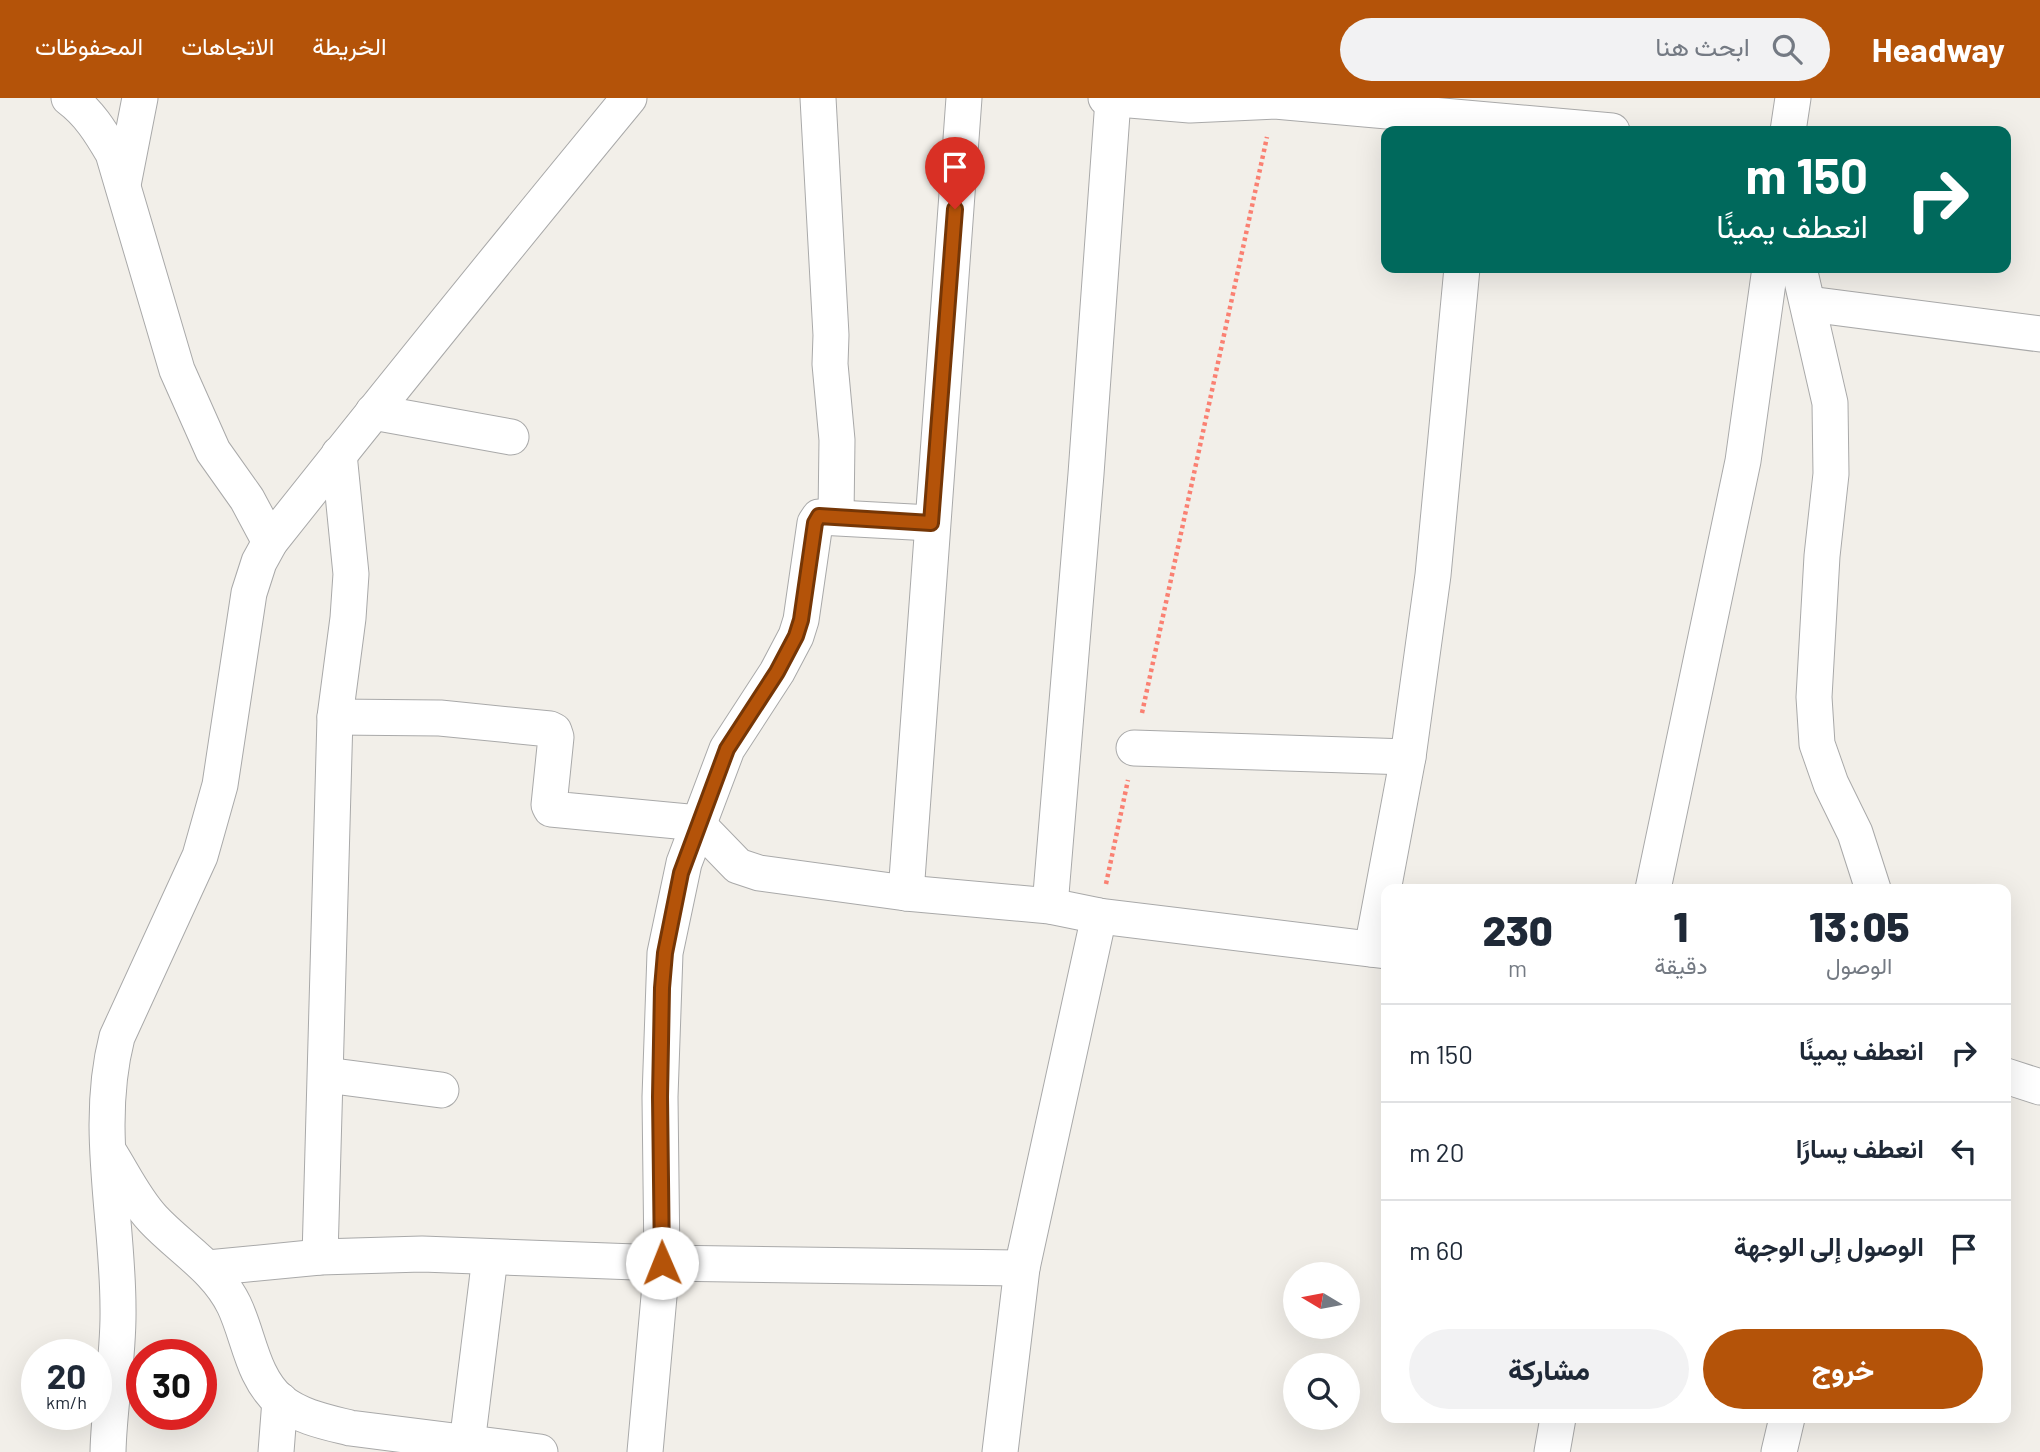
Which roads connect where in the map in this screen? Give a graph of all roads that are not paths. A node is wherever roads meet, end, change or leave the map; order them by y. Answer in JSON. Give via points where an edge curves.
{"nodes":[{"id":1,"x":69,"y":98,"type":"edge"},
{"id":2,"x":140,"y":98,"type":"edge"},
{"id":3,"x":629,"y":98,"type":"edge"},
{"id":4,"x":818,"y":98,"type":"edge"},
{"id":5,"x":964,"y":98,"type":"edge"},
{"id":6,"x":1793,"y":98,"type":"edge"},
{"id":7,"x":1109,"y":99,"type":"edge"},
{"id":8,"x":1475,"y":116,"type":"edge"},
{"id":9,"x":1566,"y":126,"type":"edge"},
{"id":10,"x":1789,"y":126,"type":"edge"},
{"id":11,"x":123,"y":185,"type":"junction"},
{"id":12,"x":1462,"y":273,"type":"edge"},
{"id":13,"x":1769,"y":273,"type":"edge"},
{"id":14,"x":1801,"y":273,"type":"edge"},
{"id":15,"x":1809,"y":304,"type":"junction"},
{"id":16,"x":2040,"y":334,"type":"edge"},
{"id":17,"x":373,"y":412,"type":"junction"},
{"id":18,"x":511,"y":436,"type":"dead end"},
{"id":19,"x":340,"y":454,"type":"junction"},
{"id":20,"x":836,"y":516,"type":"junction"},
{"id":21,"x":931,"y":523,"type":"junction"},
{"id":22,"x":270,"y":542,"type":"junction"},
{"id":23,"x":335,"y":717,"type":"junction"},
{"id":24,"x":1134,"y":748,"type":"road end"},
{"id":25,"x":1408,"y":757,"type":"junction"},
{"id":26,"x":698,"y":826,"type":"junction"},
{"id":27,"x":1389,"y":884,"type":"edge"},
{"id":28,"x":1654,"y":884,"type":"edge"},
{"id":29,"x":1871,"y":884,"type":"edge"},
{"id":30,"x":906,"y":894,"type":"junction"},
{"id":31,"x":1050,"y":906,"type":"junction"},
{"id":32,"x":1099,"y":916,"type":"junction"},
{"id":33,"x":1379,"y":950,"type":"edge"},
{"id":34,"x":326,"y":1075,"type":"junction"},
{"id":35,"x":2011,"y":1078,"type":"edge"},
{"id":36,"x":2040,"y":1087,"type":"edge"},
{"id":37,"x":441,"y":1090,"type":"dead end"},
{"id":38,"x":108,"y":1150,"type":"junction"},
{"id":39,"x":490,"y":1256,"type":"junction"},
{"id":40,"x":320,"y":1257,"type":"junction"},
{"id":41,"x":662,"y":1263,"type":"junction"},
{"id":42,"x":208,"y":1268,"type":"junction"},
{"id":43,"x":1022,"y":1268,"type":"junction"},
{"id":44,"x":280,"y":1400,"type":"junction"},
{"id":45,"x":1557,"y":1423,"type":"edge"},
{"id":46,"x":1786,"y":1423,"type":"edge"},
{"id":47,"x":467,"y":1447,"type":"edge"},
{"id":48,"x":108,"y":1452,"type":"edge"},
{"id":49,"x":276,"y":1452,"type":"edge"},
{"id":50,"x":540,"y":1452,"type":"edge"},
{"id":51,"x":645,"y":1452,"type":"edge"},
{"id":52,"x":1000,"y":1452,"type":"edge"},
{"id":53,"x":1552,"y":1452,"type":"edge"},
{"id":54,"x":1779,"y":1452,"type":"edge"}],
"edges":[{"from":1,"to":11,"type":"street","via":[[97,126],[113,153]]},
{"from":2,"to":11,"type":"street"},
{"from":3,"to":17,"type":"street"},
{"from":4,"to":20,"type":"street","via":[[837,440]]},
{"from":5,"to":21,"type":"street"},
{"from":6,"to":10,"type":"street"},
{"from":7,"to":8,"type":"street","via":[[1190,105],[1275,101]]},
{"from":7,"to":31,"type":"street","via":[[1085,488]]},
{"from":8,"to":9,"type":"street"},
{"from":11,"to":22,"type":"street","via":[[177,370],[213,451]]},
{"from":12,"to":25,"type":"street","via":[[1433,575]]},
{"from":13,"to":28,"type":"street","via":[[1743,461]]},
{"from":14,"to":15,"type":"street"},
{"from":15,"to":16,"type":"street"},
{"from":15,"to":29,"type":"street","via":[[1830,403],[1830,474],[1814,697],[1817,744]]},
{"from":17,"to":18,"type":"street"},
{"from":17,"to":19,"type":"street"},
{"from":19,"to":22,"type":"street"},
{"from":19,"to":23,"type":"street","via":[[351,574]]},
{"from":20,"to":21,"type":"street"},
{"from":20,"to":26,"type":"street","via":[[819,516],[815,523],[796,636],[727,749]]},
{"from":21,"to":30,"type":"street"},
{"from":22,"to":38,"type":"street","via":[[249,593],[220,785],[207,835],[117,1037],[109,1065]]},
{"from":23,"to":26,"type":"street","via":[[440,718],[550,729],[556,737],[551,809]]},
{"from":23,"to":34,"type":"street"},
{"from":24,"to":25,"type":"street"},
{"from":25,"to":27,"type":"street"},
{"from":26,"to":30,"type":"street","via":[[738,866],[759,873]]},
{"from":26,"to":41,"type":"street","via":[[681,873],[664,967]]},
{"from":30,"to":31,"type":"street"},
{"from":31,"to":32,"type":"street"},
{"from":32,"to":33,"type":"street"},
{"from":32,"to":43,"type":"street"},
{"from":34,"to":37,"type":"street"},
{"from":34,"to":40,"type":"street"},
{"from":35,"to":36,"type":"street"},
{"from":38,"to":42,"type":"street","via":[[151,1217]]},
{"from":38,"to":48,"type":"street","via":[[118,1307]]},
{"from":39,"to":40,"type":"street"},
{"from":39,"to":41,"type":"street"},
{"from":39,"to":47,"type":"street"},
{"from":40,"to":42,"type":"street"},
{"from":41,"to":43,"type":"street"},
{"from":41,"to":51,"type":"street"},
{"from":42,"to":44,"type":"street","via":[[234,1305],[262,1378]]},
{"from":43,"to":52,"type":"street"},
{"from":44,"to":47,"type":"street","via":[[320,1421]]},
{"from":44,"to":49,"type":"street"},
{"from":45,"to":53,"type":"street"},
{"from":46,"to":54,"type":"street"},
{"from":47,"to":50,"type":"street"}]}
